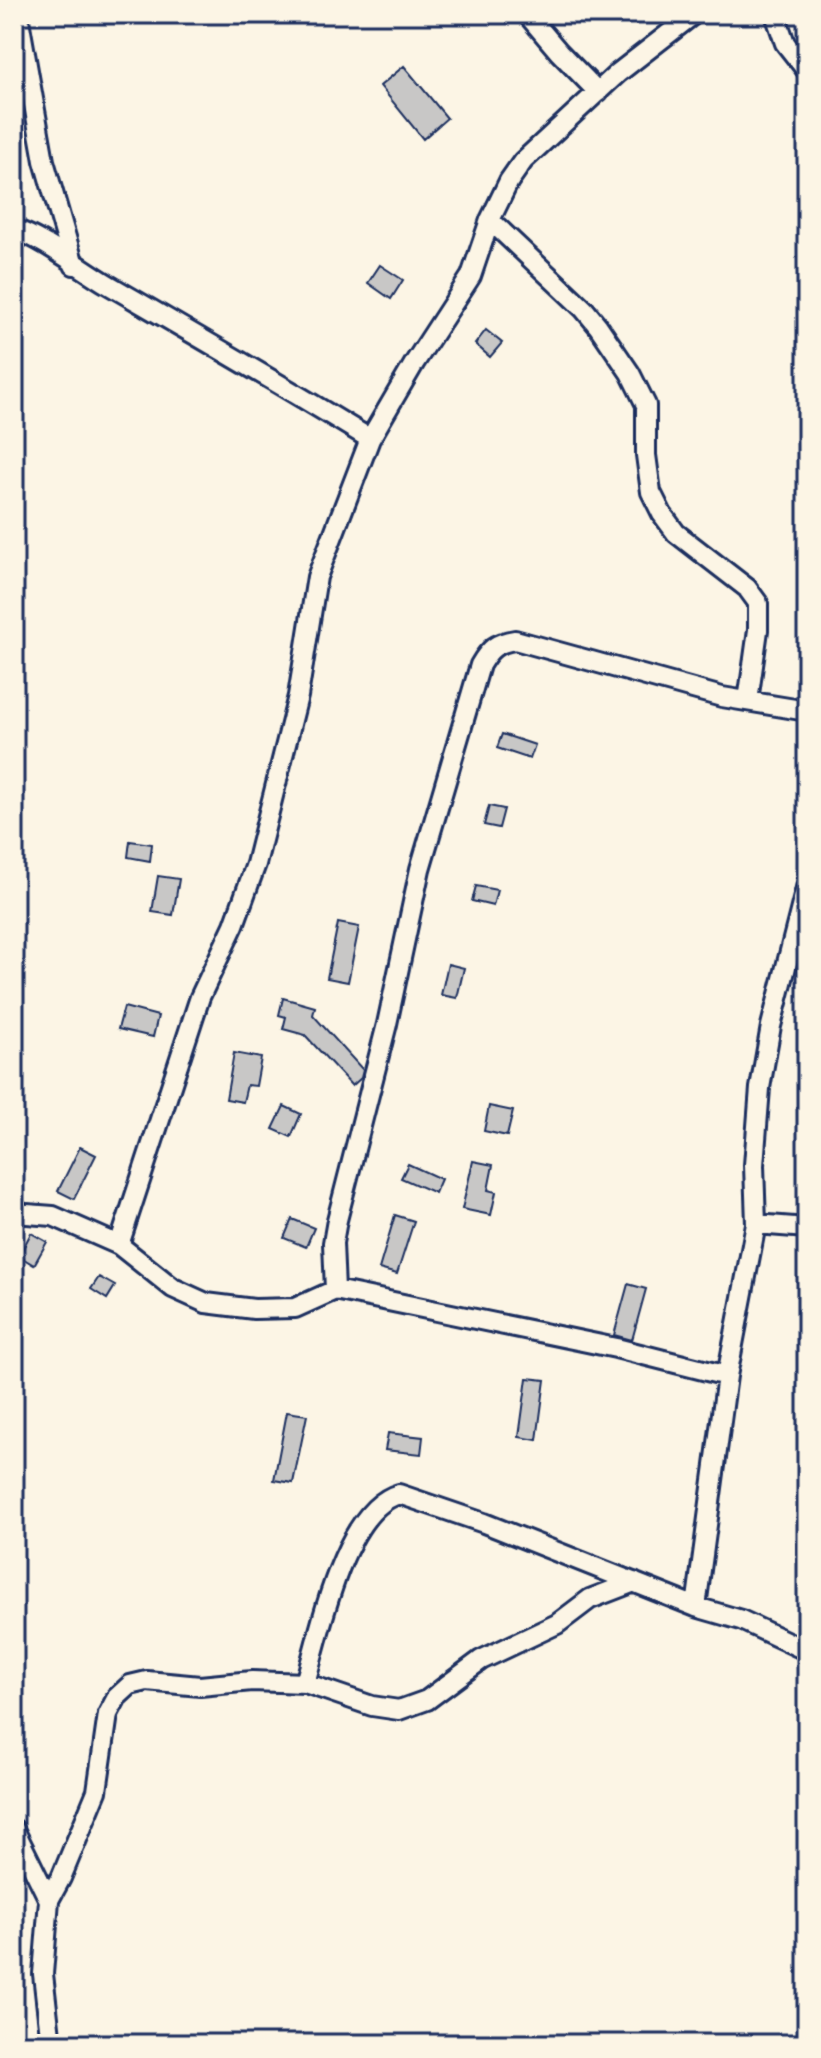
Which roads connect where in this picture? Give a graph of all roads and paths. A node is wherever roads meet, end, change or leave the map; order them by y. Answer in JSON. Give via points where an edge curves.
{"nodes":[{"id":1,"x":18,"y":14,"type":"edge"},
{"id":2,"x":527,"y":14,"type":"edge"},
{"id":3,"x":694,"y":14,"type":"edge"},
{"id":4,"x":775,"y":14,"type":"edge"},
{"id":5,"x":807,"y":71,"type":"edge"},
{"id":6,"x":598,"y":92,"type":"junction"},
{"id":7,"x":490,"y":220,"type":"junction"},
{"id":8,"x":14,"y":229,"type":"edge"},
{"id":9,"x":74,"y":265,"type":"junction"},
{"id":10,"x":370,"y":439,"type":"junction"},
{"id":11,"x":748,"y":701,"type":"junction"},
{"id":12,"x":807,"y":711,"type":"edge"},
{"id":13,"x":807,"y":884,"type":"edge"},
{"id":14,"x":14,"y":1213,"type":"edge"},
{"id":15,"x":756,"y":1224,"type":"junction"},
{"id":16,"x":807,"y":1228,"type":"edge"},
{"id":17,"x":119,"y":1245,"type":"junction"},
{"id":18,"x":335,"y":1290,"type":"junction"},
{"id":19,"x":727,"y":1376,"type":"junction"},
{"id":20,"x":634,"y":1582,"type":"junction"},
{"id":21,"x":696,"y":1607,"type":"junction"},
{"id":22,"x":807,"y":1651,"type":"edge"},
{"id":23,"x":305,"y":1683,"type":"junction"},
{"id":24,"x":14,"y":1829,"type":"edge"},
{"id":25,"x":49,"y":1900,"type":"junction"},
{"id":26,"x":51,"y":2044,"type":"edge"}],
"edges":[{"from":1,"to":9,"type":"street","via":[[44,161]]},
{"from":2,"to":6,"type":"street"},
{"from":3,"to":6,"type":"street"},
{"from":4,"to":5,"type":"street","via":[[785,43]]},
{"from":6,"to":7,"type":"street","via":[[523,161]]},
{"from":7,"to":10,"type":"street","via":[[471,276]]},
{"from":7,"to":11,"type":"street","via":[[584,309],[607,338],[646,405],[651,492],[662,514],[676,533],[747,588],[758,603]]},
{"from":8,"to":9,"type":"street"},
{"from":9,"to":10,"type":"street"},
{"from":10,"to":17,"type":"street","via":[[317,577],[298,696],[256,864],[200,997]]},
{"from":11,"to":12,"type":"street"},
{"from":11,"to":18,"type":"street","via":[[515,640],[489,649],[420,869],[337,1220]]},
{"from":13,"to":15,"type":"street","via":[[760,1088]]},
{"from":14,"to":17,"type":"street","via":[[53,1216]]},
{"from":15,"to":16,"type":"street"},
{"from":15,"to":19,"type":"street"},
{"from":17,"to":18,"type":"street","via":[[173,1288],[206,1303],[295,1308]]},
{"from":18,"to":19,"type":"street"},
{"from":19,"to":21,"type":"street"},
{"from":20,"to":21,"type":"street"},
{"from":20,"to":23,"type":"street","via":[[590,1599],[557,1624],[481,1660],[427,1700],[399,1710]]},
{"from":20,"to":23,"type":"street","via":[[411,1498],[384,1498],[366,1517],[339,1570]]},
{"from":21,"to":22,"type":"street","via":[[741,1620]]},
{"from":23,"to":25,"type":"street","via":[[130,1685],[108,1714],[97,1791]]},
{"from":24,"to":25,"type":"street"},
{"from":25,"to":26,"type":"street","via":[[43,1974]]}]}
